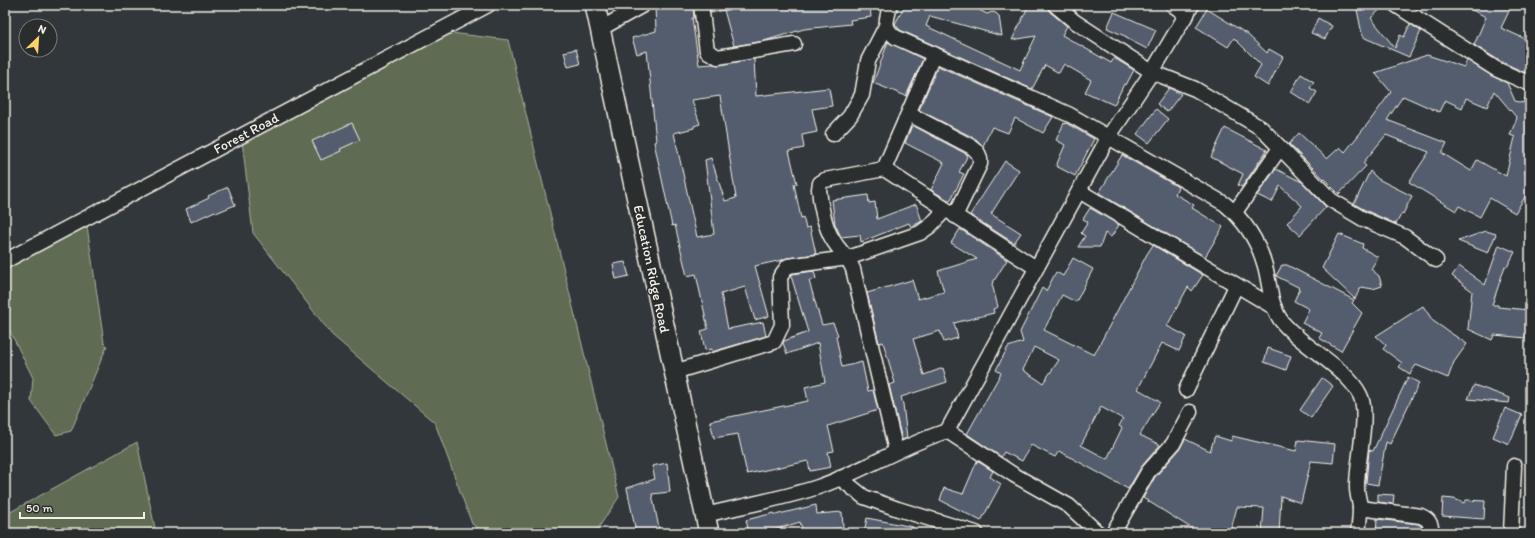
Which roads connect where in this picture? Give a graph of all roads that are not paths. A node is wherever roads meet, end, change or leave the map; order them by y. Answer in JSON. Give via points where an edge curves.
{"nodes":[{"id":1,"x":488,"y":5,"type":"edge"},
{"id":2,"x":595,"y":5,"type":"edge"},
{"id":3,"x":644,"y":5,"type":"edge"},
{"id":4,"x":701,"y":5,"type":"edge"},
{"id":5,"x":890,"y":5,"type":"edge"},
{"id":6,"x":1055,"y":5,"type":"edge"},
{"id":7,"x":1174,"y":5,"type":"edge"},
{"id":8,"x":1396,"y":5,"type":"edge"},
{"id":9,"x":1190,"y":10,"type":"edge"},
{"id":10,"x":886,"y":26,"type":"junction"},
{"id":11,"x":600,"y":29,"type":"junction"},
{"id":12,"x":794,"y":44,"type":"dead end"},
{"id":13,"x":934,"y":54,"type":"junction"},
{"id":14,"x":1152,"y":72,"type":"junction"},
{"id":15,"x":1530,"y":84,"type":"edge"},
{"id":16,"x":908,"y":114,"type":"junction"},
{"id":17,"x":833,"y":134,"type":"dead end"},
{"id":18,"x":1109,"y":136,"type":"junction"},
{"id":19,"x":1280,"y":148,"type":"junction"},
{"id":20,"x":884,"y":169,"type":"junction"},
{"id":21,"x":1079,"y":191,"type":"junction"},
{"id":22,"x":1235,"y":212,"type":"junction"},
{"id":23,"x":950,"y":213,"type":"junction"},
{"id":24,"x":848,"y":258,"type":"junction"},
{"id":25,"x":1436,"y":260,"type":"dead end"},
{"id":26,"x":5,"y":261,"type":"edge"},
{"id":27,"x":1036,"y":268,"type":"junction"},
{"id":28,"x":1236,"y":286,"type":"junction"},
{"id":29,"x":1275,"y":308,"type":"junction"},
{"id":30,"x":674,"y":372,"type":"junction"},
{"id":31,"x":1186,"y":390,"type":"dead end"},
{"id":32,"x":1190,"y":412,"type":"dead end"},
{"id":33,"x":947,"y":431,"type":"junction"},
{"id":34,"x":896,"y":451,"type":"junction"},
{"id":35,"x":1514,"y":466,"type":"dead end"},
{"id":36,"x":840,"y":478,"type":"junction"},
{"id":37,"x":1360,"y":508,"type":"junction"},
{"id":38,"x":707,"y":524,"type":"edge"},
{"id":39,"x":976,"y":533,"type":"edge"},
{"id":40,"x":1098,"y":533,"type":"edge"},
{"id":41,"x":1113,"y":533,"type":"edge"},
{"id":42,"x":1358,"y":533,"type":"edge"},
{"id":43,"x":1432,"y":533,"type":"edge"},
{"id":44,"x":1511,"y":533,"type":"edge"}],
"edges":[{"from":1,"to":26,"type":"street","name":"Forest Road"},
{"from":2,"to":11,"type":"street","name":"Education Ridge Road"},
{"from":3,"to":11,"type":"street"},
{"from":4,"to":12,"type":"street","via":[[707,52],[718,57]]},
{"from":5,"to":10,"type":"street"},
{"from":6,"to":14,"type":"street","via":[[1074,21]]},
{"from":7,"to":9,"type":"street"},
{"from":8,"to":15,"type":"street","via":[[1496,69]]},
{"from":9,"to":14,"type":"street"},
{"from":10,"to":13,"type":"street","via":[[895,37]]},
{"from":10,"to":17,"type":"street","via":[[868,61],[862,95],[850,116]]},
{"from":11,"to":30,"type":"street","name":"Education Ridge Road"},
{"from":13,"to":16,"type":"street"},
{"from":13,"to":18,"type":"street","via":[[1070,114]]},
{"from":14,"to":18,"type":"street"},
{"from":14,"to":19,"type":"street","via":[[1195,89],[1261,128]]},
{"from":16,"to":20,"type":"street"},
{"from":16,"to":23,"type":"street","via":[[972,147],[979,154],[980,164]]},
{"from":18,"to":21,"type":"street"},
{"from":18,"to":22,"type":"street"},
{"from":19,"to":22,"type":"street"},
{"from":19,"to":25,"type":"street","via":[[1331,200],[1363,219],[1405,237]]},
{"from":20,"to":23,"type":"street"},
{"from":20,"to":24,"type":"street","via":[[820,183],[819,194],[827,230]]},
{"from":21,"to":27,"type":"street"},
{"from":21,"to":28,"type":"street"},
{"from":22,"to":29,"type":"street","via":[[1247,225],[1256,241]]},
{"from":23,"to":24,"type":"street","via":[[920,233]]},
{"from":23,"to":27,"type":"street"},
{"from":24,"to":30,"type":"street","via":[[788,266],[785,269],[780,277],[782,325],[774,342]]},
{"from":24,"to":34,"type":"street","via":[[853,269]]},
{"from":27,"to":33,"type":"street"},
{"from":28,"to":29,"type":"street"},
{"from":28,"to":31,"type":"street"},
{"from":29,"to":37,"type":"street","via":[[1282,322],[1349,379],[1361,395],[1364,409],[1357,488]]},
{"from":30,"to":38,"type":"street","name":"Education Ridge Road"},
{"from":32,"to":41,"type":"street","via":[[1173,444],[1148,472]]},
{"from":33,"to":34,"type":"street"},
{"from":33,"to":40,"type":"street","via":[[1014,475],[1069,506]]},
{"from":34,"to":36,"type":"street"},
{"from":35,"to":44,"type":"street"},
{"from":36,"to":38,"type":"street"},
{"from":36,"to":39,"type":"street","via":[[864,497]]},
{"from":37,"to":42,"type":"street"},
{"from":37,"to":43,"type":"street","via":[[1421,516],[1431,525]]}]}
